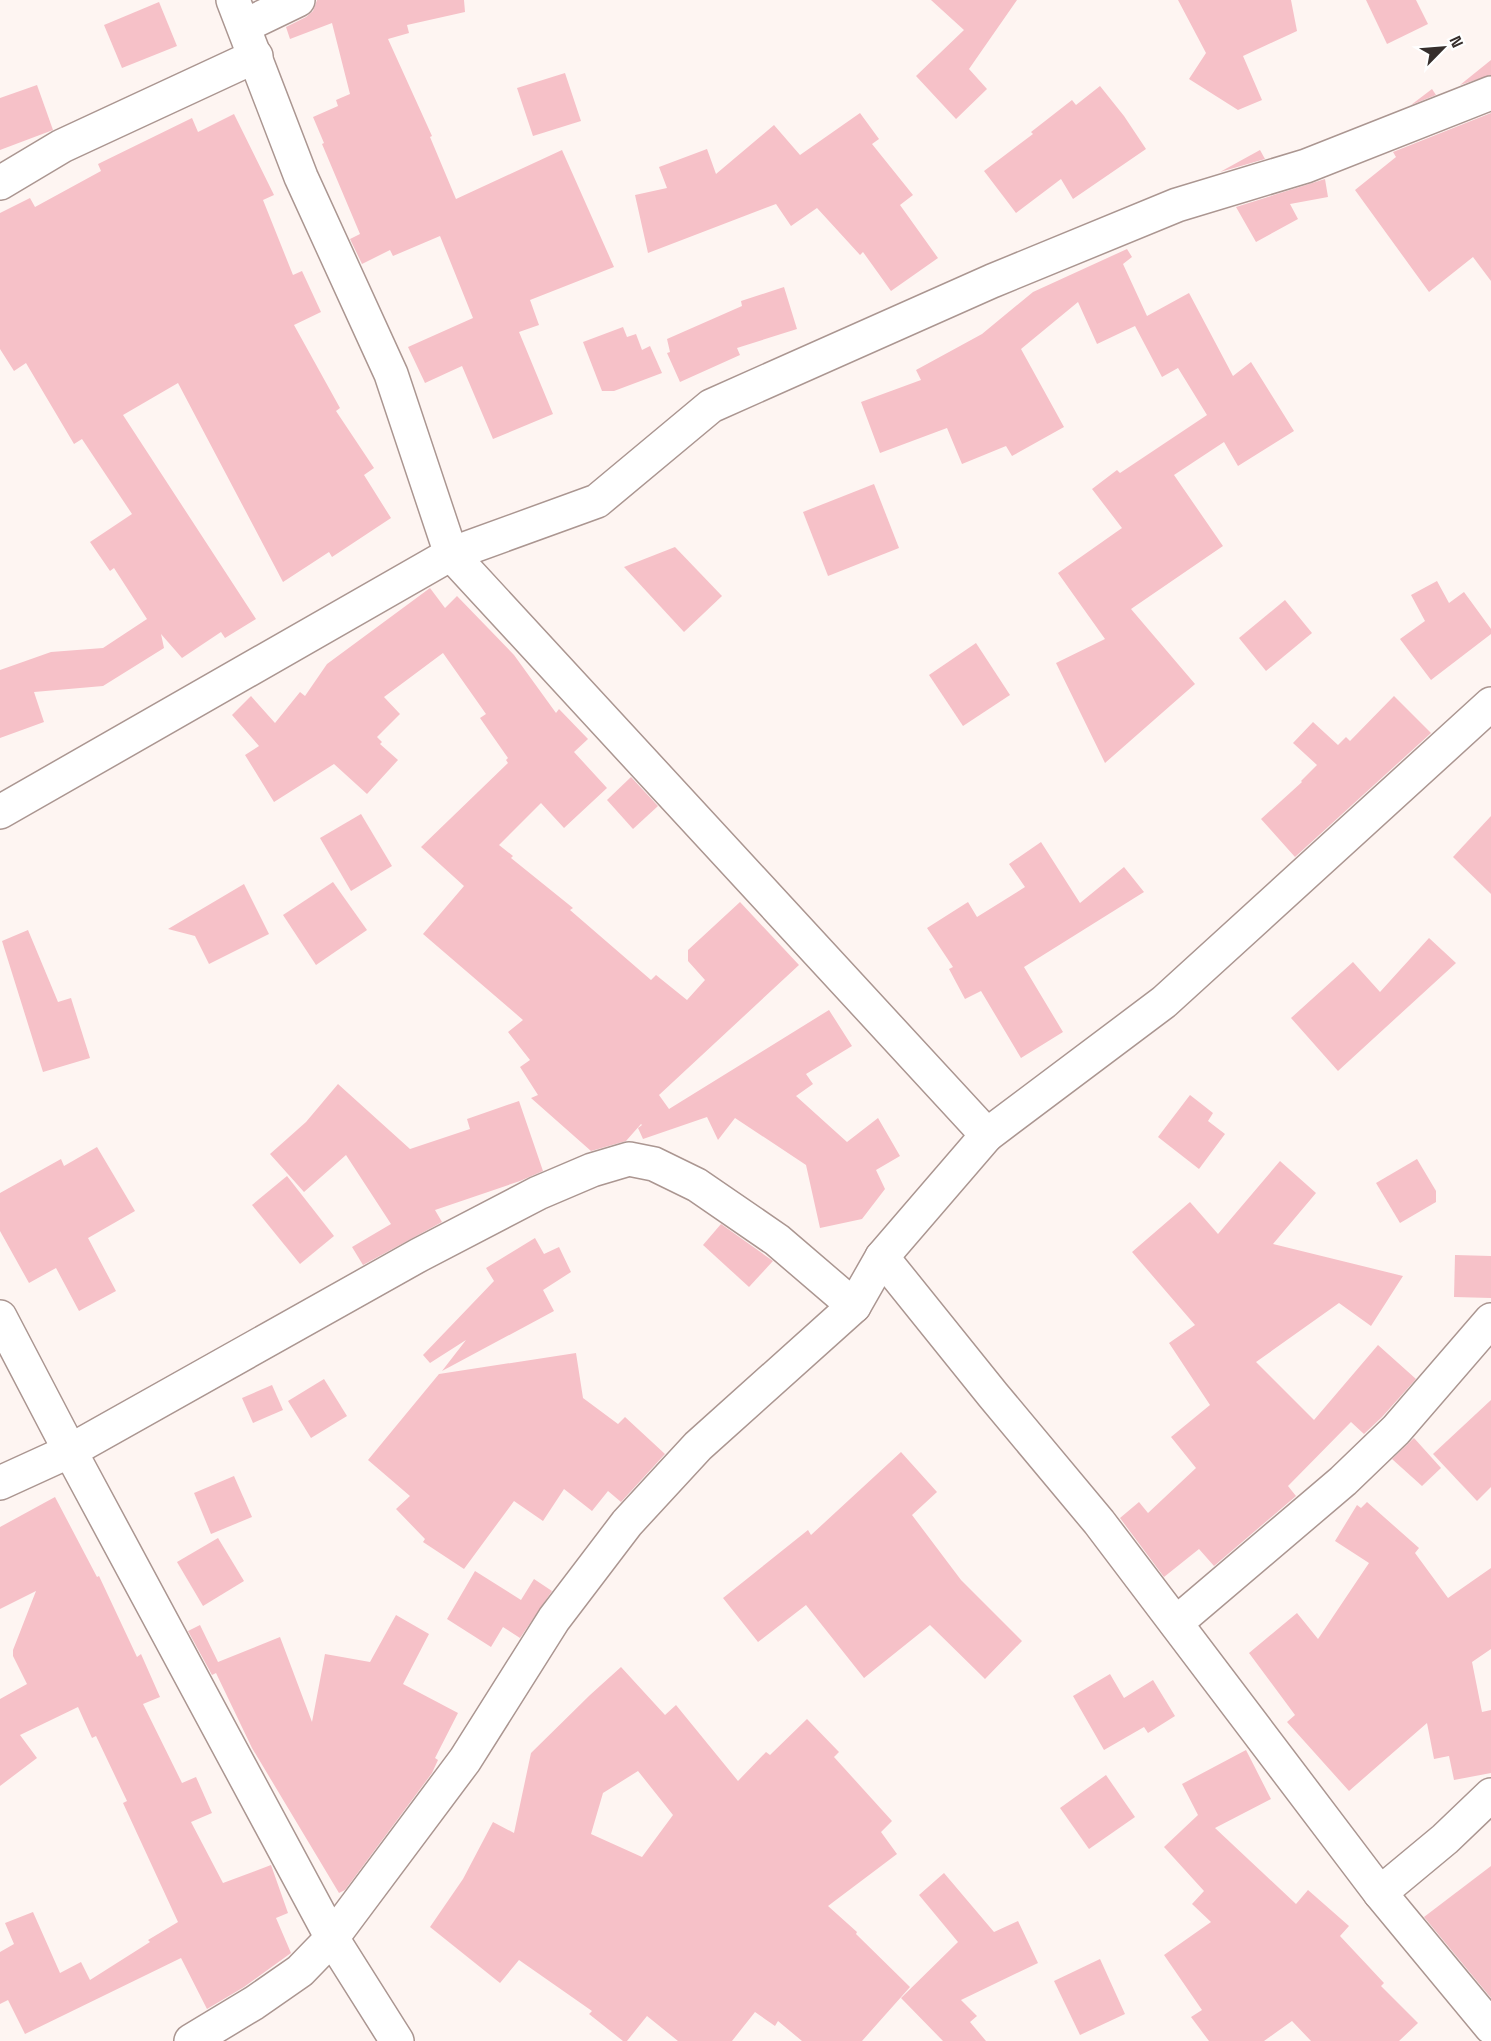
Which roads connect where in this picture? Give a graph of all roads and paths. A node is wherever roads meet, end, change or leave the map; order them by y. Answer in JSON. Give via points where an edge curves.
{"nodes":[{"id":1,"x":298,"y":0,"type":"edge"},
{"id":2,"x":238,"y":13,"type":"edge"},
{"id":3,"x":256,"y":56,"type":"junction"},
{"id":4,"x":1491,"y":93,"type":"edge"},
{"id":5,"x":0,"y":183,"type":"edge"},
{"id":6,"x":451,"y":555,"type":"junction"},
{"id":7,"x":1491,"y":704,"type":"edge"},
{"id":8,"x":0,"y":812,"type":"edge"},
{"id":9,"x":987,"y":1135,"type":"junction"},
{"id":10,"x":882,"y":1257,"type":"junction"},
{"id":11,"x":854,"y":1306,"type":"junction"},
{"id":12,"x":0,"y":1317,"type":"edge"},
{"id":13,"x":1491,"y":1320,"type":"edge"},
{"id":14,"x":70,"y":1451,"type":"junction"},
{"id":15,"x":0,"y":1483,"type":"edge"},
{"id":16,"x":1176,"y":1623,"type":"junction"},
{"id":17,"x":1491,"y":1795,"type":"edge"},
{"id":18,"x":1380,"y":1893,"type":"junction"},
{"id":19,"x":332,"y":1938,"type":"junction"},
{"id":20,"x":1491,"y":2027,"type":"edge"},
{"id":21,"x":191,"y":2041,"type":"edge"},
{"id":22,"x":397,"y":2041,"type":"edge"}],
"edges":[{"from":1,"to":2,"type":"street"},
{"from":2,"to":3,"type":"street"},
{"from":3,"to":5,"type":"street","via":[[62,146]]},
{"from":3,"to":6,"type":"street","via":[[301,177],[391,374]]},
{"from":4,"to":6,"type":"street","via":[[1306,166],[1177,205],[992,281],[711,406],[597,501]]},
{"from":6,"to":8,"type":"street"},
{"from":6,"to":9,"type":"street"},
{"from":7,"to":9,"type":"street","via":[[1164,1002]]},
{"from":9,"to":10,"type":"street"},
{"from":10,"to":11,"type":"street"},
{"from":10,"to":16,"type":"street","via":[[1099,1522]]},
{"from":11,"to":14,"type":"street","via":[[777,1240],[697,1185],[654,1164],[629,1159],[592,1170],[528,1198]]},
{"from":11,"to":19,"type":"street","via":[[698,1446],[627,1523],[554,1619],[465,1760]]},
{"from":12,"to":14,"type":"street"},
{"from":13,"to":16,"type":"street","via":[[1396,1430],[1343,1481]]},
{"from":14,"to":15,"type":"street"},
{"from":14,"to":19,"type":"street"},
{"from":16,"to":18,"type":"street"},
{"from":17,"to":18,"type":"street"},
{"from":18,"to":20,"type":"street"},
{"from":19,"to":21,"type":"street","via":[[300,1971]]},
{"from":19,"to":22,"type":"street"}]}
